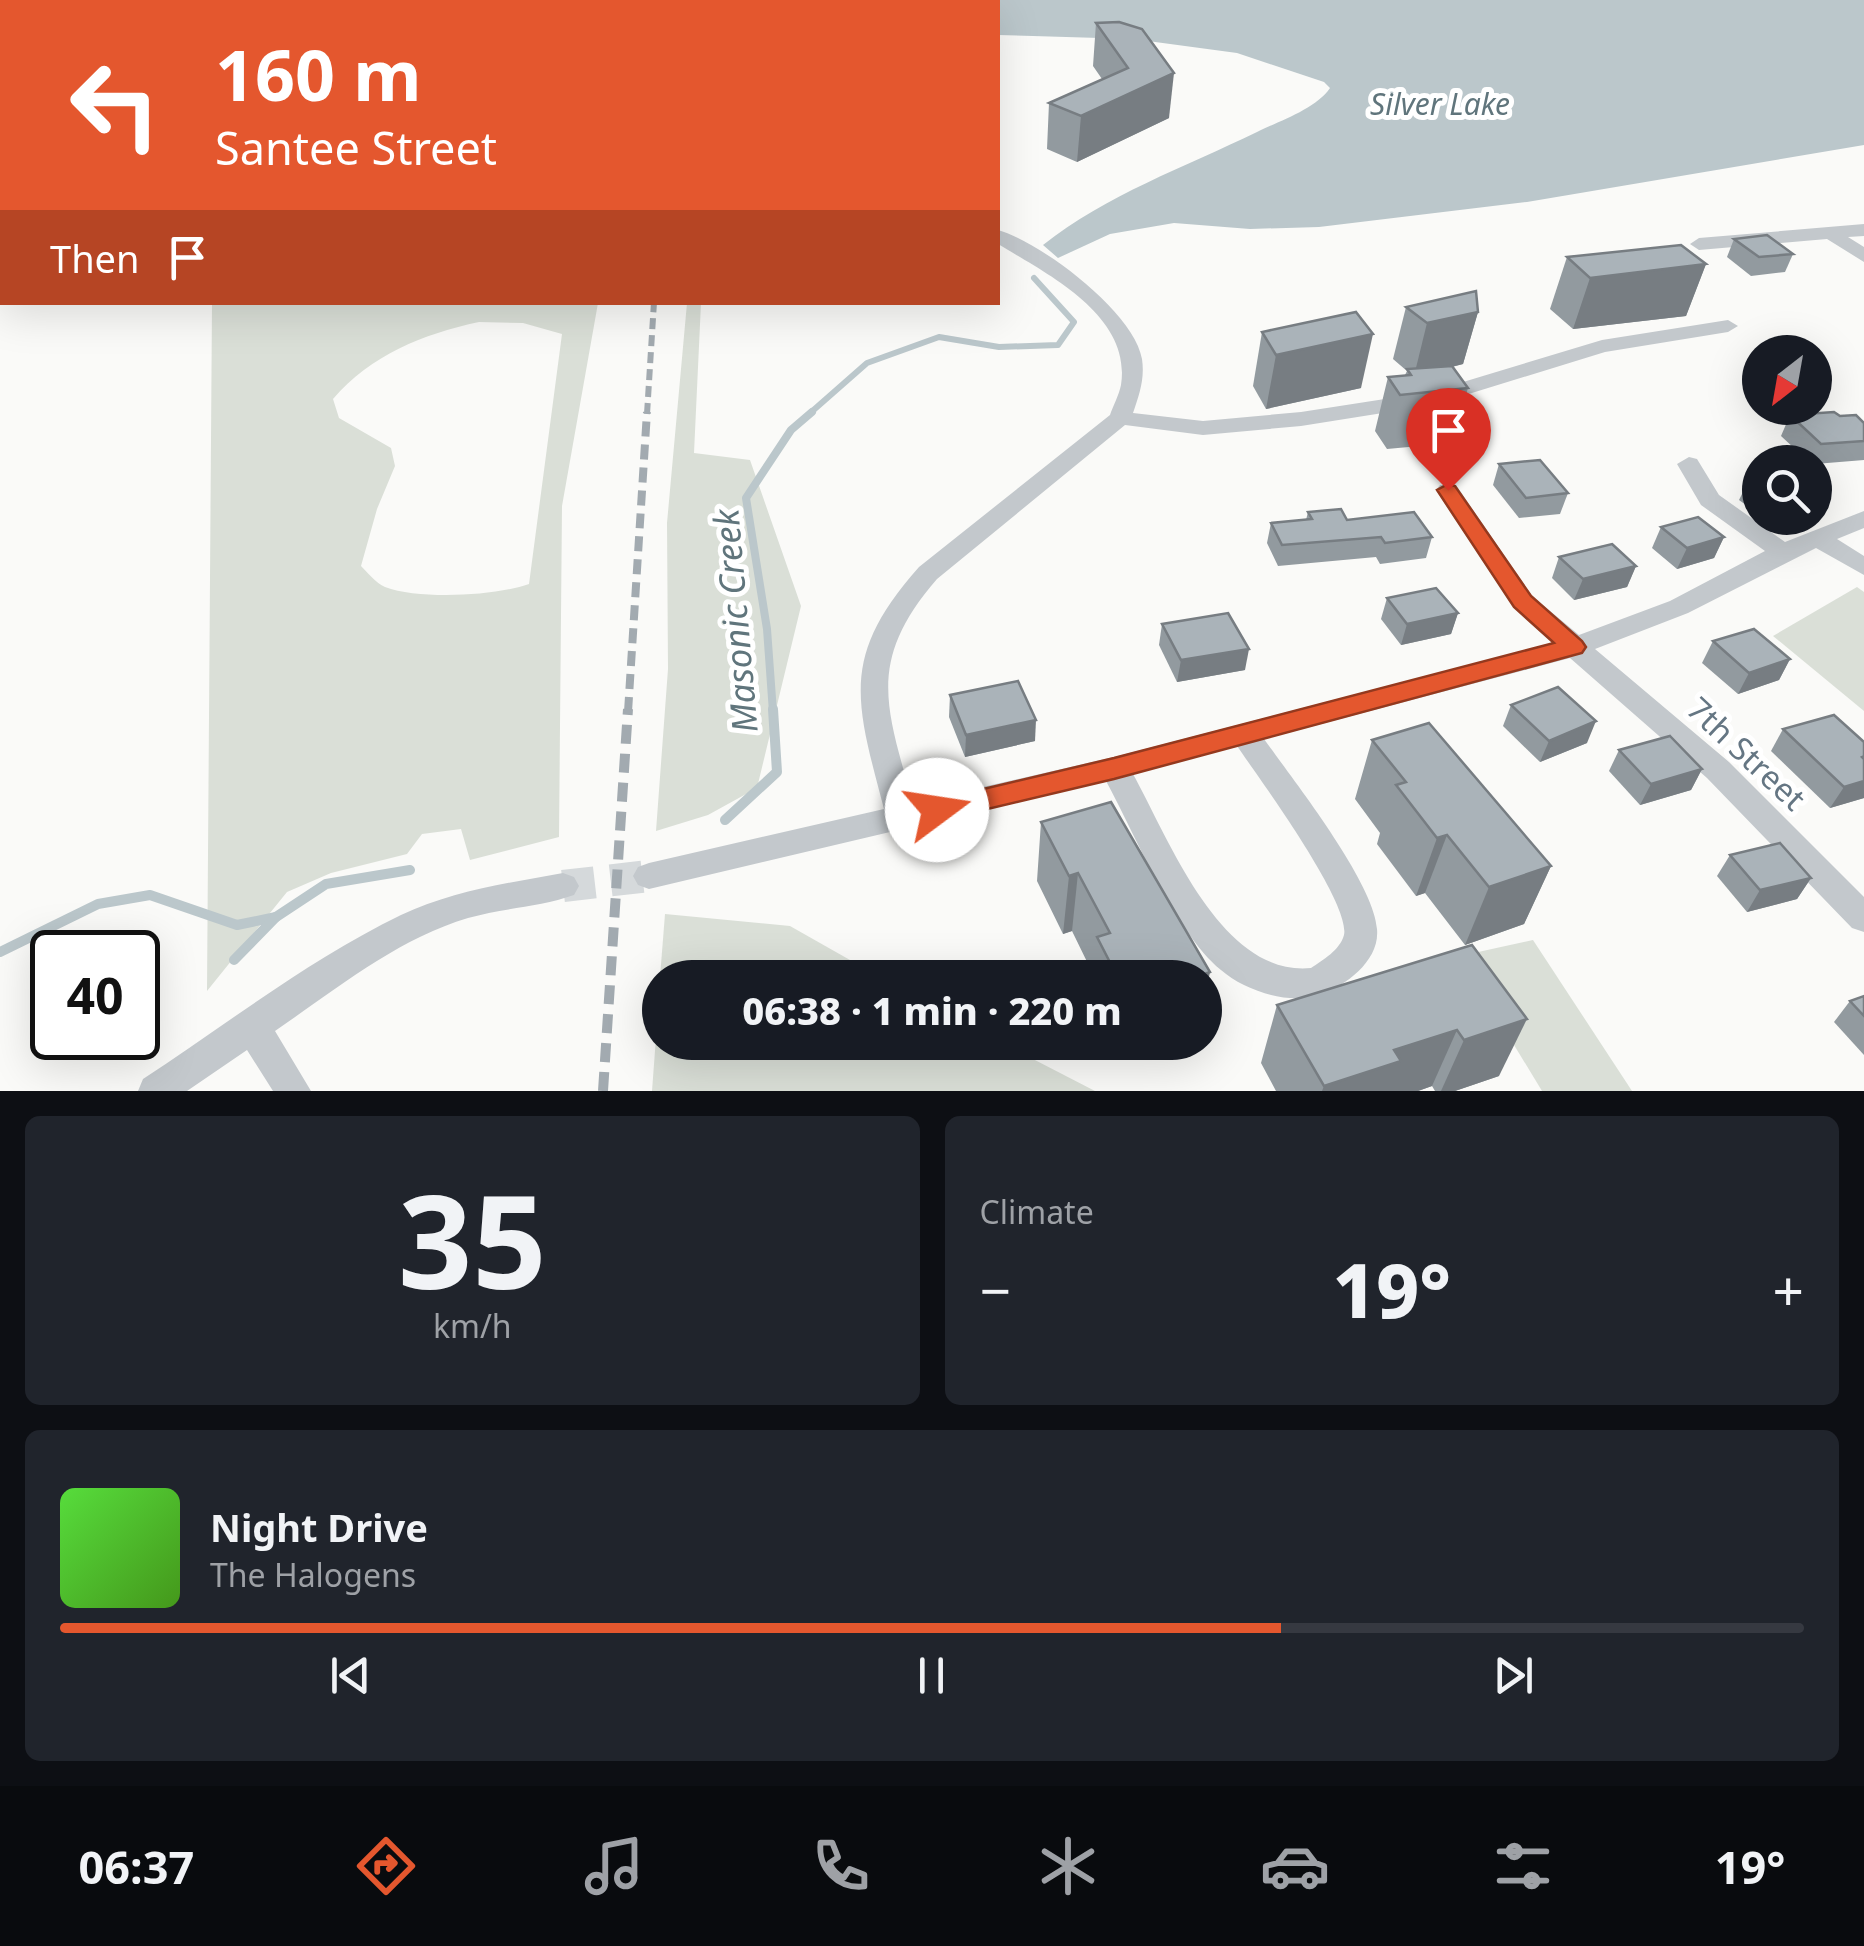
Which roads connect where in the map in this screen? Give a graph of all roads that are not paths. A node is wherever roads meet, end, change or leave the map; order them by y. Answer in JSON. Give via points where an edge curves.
{"nodes":[{"id":1,"x":1864,"y":230,"type":"edge"},
{"id":2,"x":1829,"y":232,"type":"junction"},
{"id":3,"x":1000,"y":237,"type":"edge"},
{"id":4,"x":1698,"y":244,"type":"dead end"},
{"id":5,"x":1864,"y":256,"type":"edge"},
{"id":6,"x":1728,"y":326,"type":"dead end"},
{"id":7,"x":1120,"y":418,"type":"junction"},
{"id":8,"x":1689,"y":464,"type":"dead end"},
{"id":9,"x":1448,"y":490,"type":"dead end"},
{"id":10,"x":1864,"y":519,"type":"edge"},
{"id":11,"x":1818,"y":538,"type":"junction"},
{"id":12,"x":1782,"y":552,"type":"junction"},
{"id":13,"x":1864,"y":567,"type":"edge"},
{"id":14,"x":1574,"y":647,"type":"junction"},
{"id":15,"x":1242,"y":732,"type":"junction"},
{"id":16,"x":1114,"y":768,"type":"junction"},
{"id":17,"x":902,"y":819,"type":"junction"},
{"id":18,"x":648,"y":876,"type":"tunnel mouth"},
{"id":19,"x":563,"y":886,"type":"tunnel mouth"},
{"id":20,"x":1864,"y":918,"type":"edge"},
{"id":21,"x":253,"y":1028,"type":"junction"},
{"id":22,"x":156,"y":1091,"type":"edge"},
{"id":23,"x":292,"y":1091,"type":"edge"}],
"edges":[{"from":1,"to":2,"type":"street"},
{"from":2,"to":4,"type":"street"},
{"from":2,"to":5,"type":"street"},
{"from":3,"to":7,"type":"street","via":[[1092,298],[1122,333],[1136,372]]},
{"from":6,"to":7,"type":"street","via":[[1602,346],[1433,398],[1300,419],[1203,428]]},
{"from":7,"to":17,"type":"street","via":[[928,573],[884,629],[871,684]]},
{"from":8,"to":12,"type":"street","via":[[1710,500]]},
{"from":9,"to":14,"type":"street","name":"7th Street","via":[[1523,602]]},
{"from":10,"to":11,"type":"street"},
{"from":11,"to":12,"type":"street"},
{"from":11,"to":13,"type":"street"},
{"from":12,"to":14,"type":"street","via":[[1679,607]]},
{"from":14,"to":15,"type":"street"},
{"from":14,"to":20,"type":"street","name":"7th Street","via":[[1718,770]]},
{"from":15,"to":16,"type":"street"},
{"from":15,"to":16,"type":"street","via":[[1346,888],[1361,925],[1358,946],[1317,982],[1276,981],[1233,961],[1207,932]]},
{"from":16,"to":17,"type":"street"},
{"from":17,"to":18,"type":"street"},
{"from":19,"to":21,"type":"street","via":[[468,905],[416,924]]},
{"from":21,"to":22,"type":"street"},
{"from":21,"to":23,"type":"street"}]}
